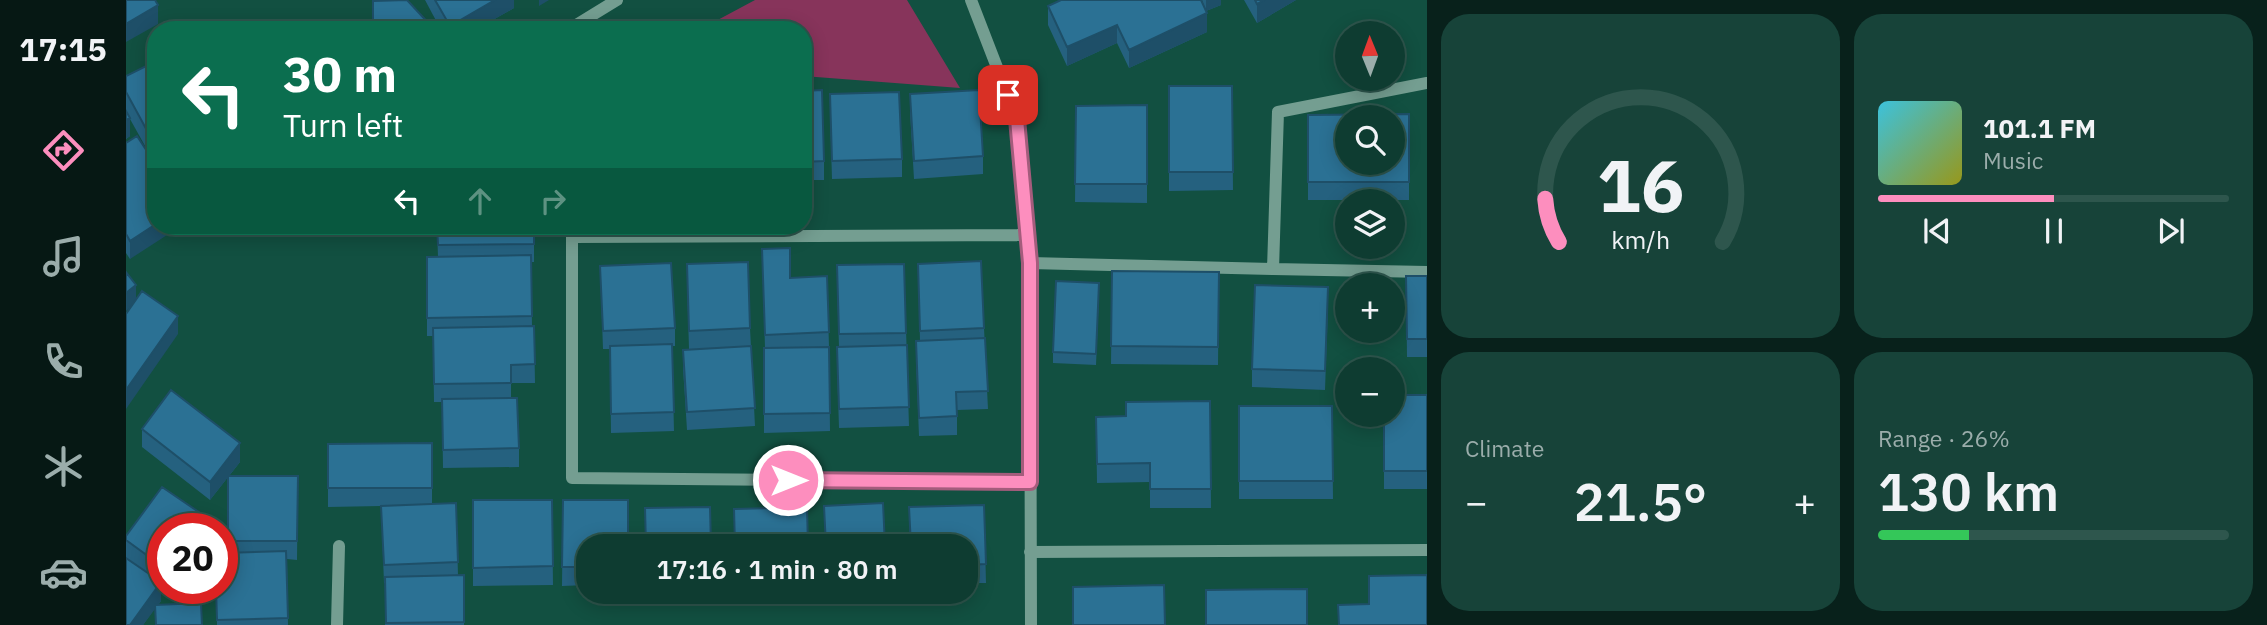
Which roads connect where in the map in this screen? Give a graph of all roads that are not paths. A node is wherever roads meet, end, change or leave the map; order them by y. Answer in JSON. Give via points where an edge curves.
{"nodes":[{"id":1,"x":617,"y":0,"type":"edge"},
{"id":2,"x":971,"y":0,"type":"edge"},
{"id":3,"x":583,"y":21,"type":"edge"},
{"id":4,"x":1427,"y":83,"type":"edge"},
{"id":5,"x":812,"y":233,"type":"edge"},
{"id":6,"x":572,"y":235,"type":"edge"},
{"id":7,"x":1028,"y":235,"type":"junction"},
{"id":8,"x":1030,"y":263,"type":"junction"},
{"id":9,"x":1273,"y":269,"type":"junction"},
{"id":10,"x":1427,"y":272,"type":"edge"},
{"id":11,"x":1030,"y":482,"type":"junction"},
{"id":12,"x":340,"y":546,"type":"dead end"},
{"id":13,"x":1427,"y":550,"type":"edge"},
{"id":14,"x":1030,"y":552,"type":"junction"},
{"id":15,"x":337,"y":625,"type":"edge"},
{"id":16,"x":1031,"y":625,"type":"edge"}],
"edges":[{"from":1,"to":3,"type":"street"},
{"from":2,"to":7,"type":"street","via":[[1017,119]]},
{"from":4,"to":9,"type":"street","via":[[1278,112]]},
{"from":5,"to":7,"type":"street"},
{"from":6,"to":11,"type":"street","via":[[572,478]]},
{"from":7,"to":8,"type":"street"},
{"from":8,"to":9,"type":"street"},
{"from":8,"to":11,"type":"street"},
{"from":9,"to":10,"type":"street"},
{"from":11,"to":14,"type":"street"},
{"from":12,"to":15,"type":"street"},
{"from":13,"to":14,"type":"street"},
{"from":14,"to":16,"type":"street"}]}
